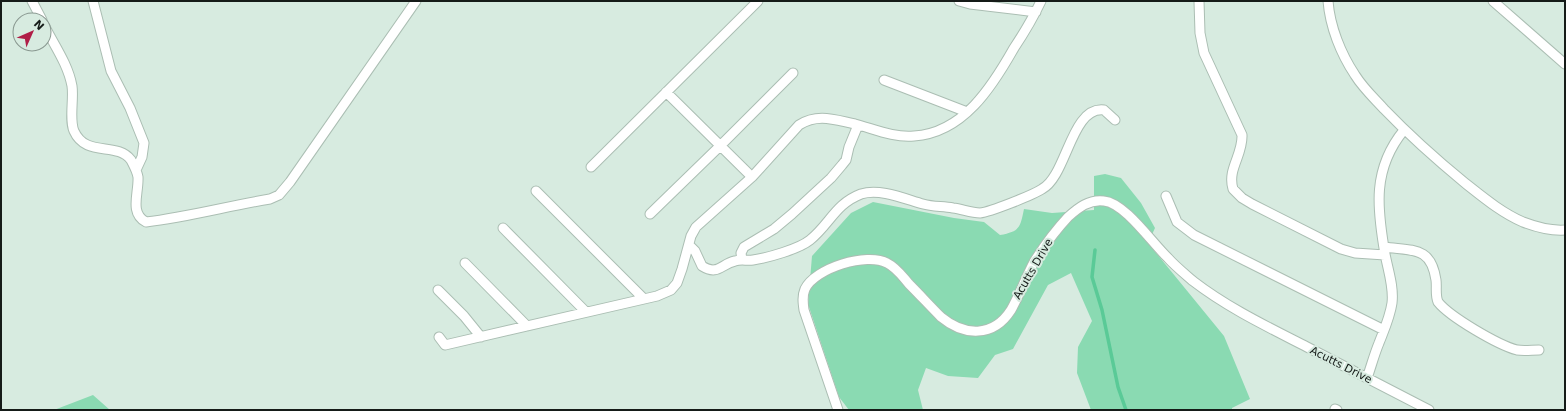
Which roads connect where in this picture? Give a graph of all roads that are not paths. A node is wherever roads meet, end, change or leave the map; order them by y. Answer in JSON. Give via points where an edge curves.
{"nodes":[{"id":1,"x":32,"y":1,"type":"edge"},
{"id":2,"x":93,"y":1,"type":"edge"},
{"id":3,"x":416,"y":1,"type":"edge"},
{"id":4,"x":758,"y":1,"type":"edge"},
{"id":5,"x":958,"y":1,"type":"edge"},
{"id":6,"x":1041,"y":1,"type":"edge"},
{"id":7,"x":1199,"y":1,"type":"edge"},
{"id":8,"x":1328,"y":1,"type":"edge"},
{"id":9,"x":1493,"y":1,"type":"edge"},
{"id":10,"x":38,"y":12,"type":"edge"},
{"id":11,"x":1036,"y":12,"type":"junction"},
{"id":12,"x":52,"y":40,"type":"edge"},
{"id":13,"x":1565,"y":64,"type":"edge"},
{"id":14,"x":793,"y":73,"type":"dead end"},
{"id":15,"x":884,"y":80,"type":"dead end"},
{"id":16,"x":666,"y":92,"type":"junction"},
{"id":17,"x":968,"y":112,"type":"junction"},
{"id":18,"x":1115,"y":120,"type":"dead end"},
{"id":19,"x":858,"y":125,"type":"junction"},
{"id":20,"x":1404,"y":130,"type":"junction"},
{"id":21,"x":720,"y":146,"type":"junction"},
{"id":22,"x":591,"y":167,"type":"dead end"},
{"id":23,"x":136,"y":170,"type":"junction"},
{"id":24,"x":752,"y":177,"type":"junction"},
{"id":25,"x":536,"y":191,"type":"dead end"},
{"id":26,"x":1166,"y":196,"type":"dead end"},
{"id":27,"x":650,"y":214,"type":"dead end"},
{"id":28,"x":503,"y":228,"type":"dead end"},
{"id":29,"x":1565,"y":230,"type":"edge"},
{"id":30,"x":689,"y":245,"type":"junction"},
{"id":31,"x":1385,"y":251,"type":"junction"},
{"id":32,"x":742,"y":260,"type":"junction"},
{"id":33,"x":465,"y":263,"type":"dead end"},
{"id":34,"x":438,"y":290,"type":"dead end"},
{"id":35,"x":643,"y":298,"type":"junction"},
{"id":36,"x":586,"y":312,"type":"junction"},
{"id":37,"x":527,"y":326,"type":"junction"},
{"id":38,"x":1384,"y":330,"type":"junction"},
{"id":39,"x":438,"y":337,"type":"dead end"},
{"id":40,"x":481,"y":337,"type":"junction"},
{"id":41,"x":1539,"y":350,"type":"dead end"},
{"id":42,"x":1367,"y":378,"type":"junction"},
{"id":43,"x":838,"y":410,"type":"edge"},
{"id":44,"x":1429,"y":410,"type":"edge"}],
"edges":[{"from":1,"to":10,"type":"street"},
{"from":2,"to":23,"type":"street","via":[[111,71],[144,143],[142,157]]},
{"from":3,"to":23,"type":"street","via":[[290,182],[276,197],[188,216],[146,222],[141,218],[136,206]]},
{"from":4,"to":16,"type":"street"},
{"from":5,"to":11,"type":"street"},
{"from":6,"to":11,"type":"street"},
{"from":7,"to":31,"type":"street","via":[[1200,33],[1204,53],[1242,135],[1231,174],[1232,189],[1252,204],[1341,249],[1355,253]]},
{"from":8,"to":20,"type":"street","via":[[1332,24],[1348,64],[1363,86]]},
{"from":9,"to":13,"type":"street"},
{"from":11,"to":17,"type":"street","via":[[994,82]]},
{"from":12,"to":23,"type":"street","via":[[69,73],[73,94],[73,130],[83,143],[122,152]]},
{"from":14,"to":21,"type":"street"},
{"from":15,"to":17,"type":"street"},
{"from":16,"to":21,"type":"street"},
{"from":16,"to":22,"type":"street"},
{"from":17,"to":19,"type":"street","via":[[941,130],[921,136],[899,136]]},
{"from":18,"to":32,"type":"street","via":[[1104,110],[1088,114],[1048,186],[990,210],[979,213],[932,206],[891,195],[867,193],[843,204],[814,236],[801,246],[754,260]]},
{"from":19,"to":24,"type":"street","via":[[823,117],[803,122]]},
{"from":19,"to":32,"type":"street","via":[[846,160],[831,178],[774,229],[744,247]]},
{"from":20,"to":29,"type":"street","via":[[1494,206],[1526,223],[1548,229]]},
{"from":20,"to":31,"type":"street","via":[[1388,153],[1379,186]]},
{"from":21,"to":24,"type":"street"},
{"from":21,"to":27,"type":"street"},
{"from":24,"to":30,"type":"street","via":[[696,227]]},
{"from":25,"to":35,"type":"street"},
{"from":26,"to":38,"type":"street","via":[[1178,222],[1194,235]]},
{"from":28,"to":36,"type":"street"},
{"from":30,"to":32,"type":"street","via":[[702,266],[712,270]]},
{"from":30,"to":35,"type":"street","via":[[680,276],[674,286],[663,293]]},
{"from":31,"to":38,"type":"street","via":[[1392,296]]},
{"from":31,"to":41,"type":"street","via":[[1416,251],[1428,257],[1434,270],[1438,302],[1452,315],[1510,347]]},
{"from":33,"to":37,"type":"street"},
{"from":34,"to":40,"type":"street"},
{"from":35,"to":36,"type":"street"},
{"from":36,"to":37,"type":"street"},
{"from":37,"to":40,"type":"street"},
{"from":38,"to":42,"type":"street"},
{"from":39,"to":40,"type":"street","via":[[445,345]]},
{"from":42,"to":43,"type":"street","name":"Acutts Drive","via":[[1238,312],[1217,298],[1168,259],[1124,211],[1115,204],[1103,200],[1079,207],[1058,228],[1034,262],[1010,311],[998,324],[987,329],[966,331],[948,323],[896,269],[882,260],[862,259],[840,265],[813,280],[805,288],[803,302]]},
{"from":42,"to":44,"type":"street","name":"Acutts Drive"}]}
